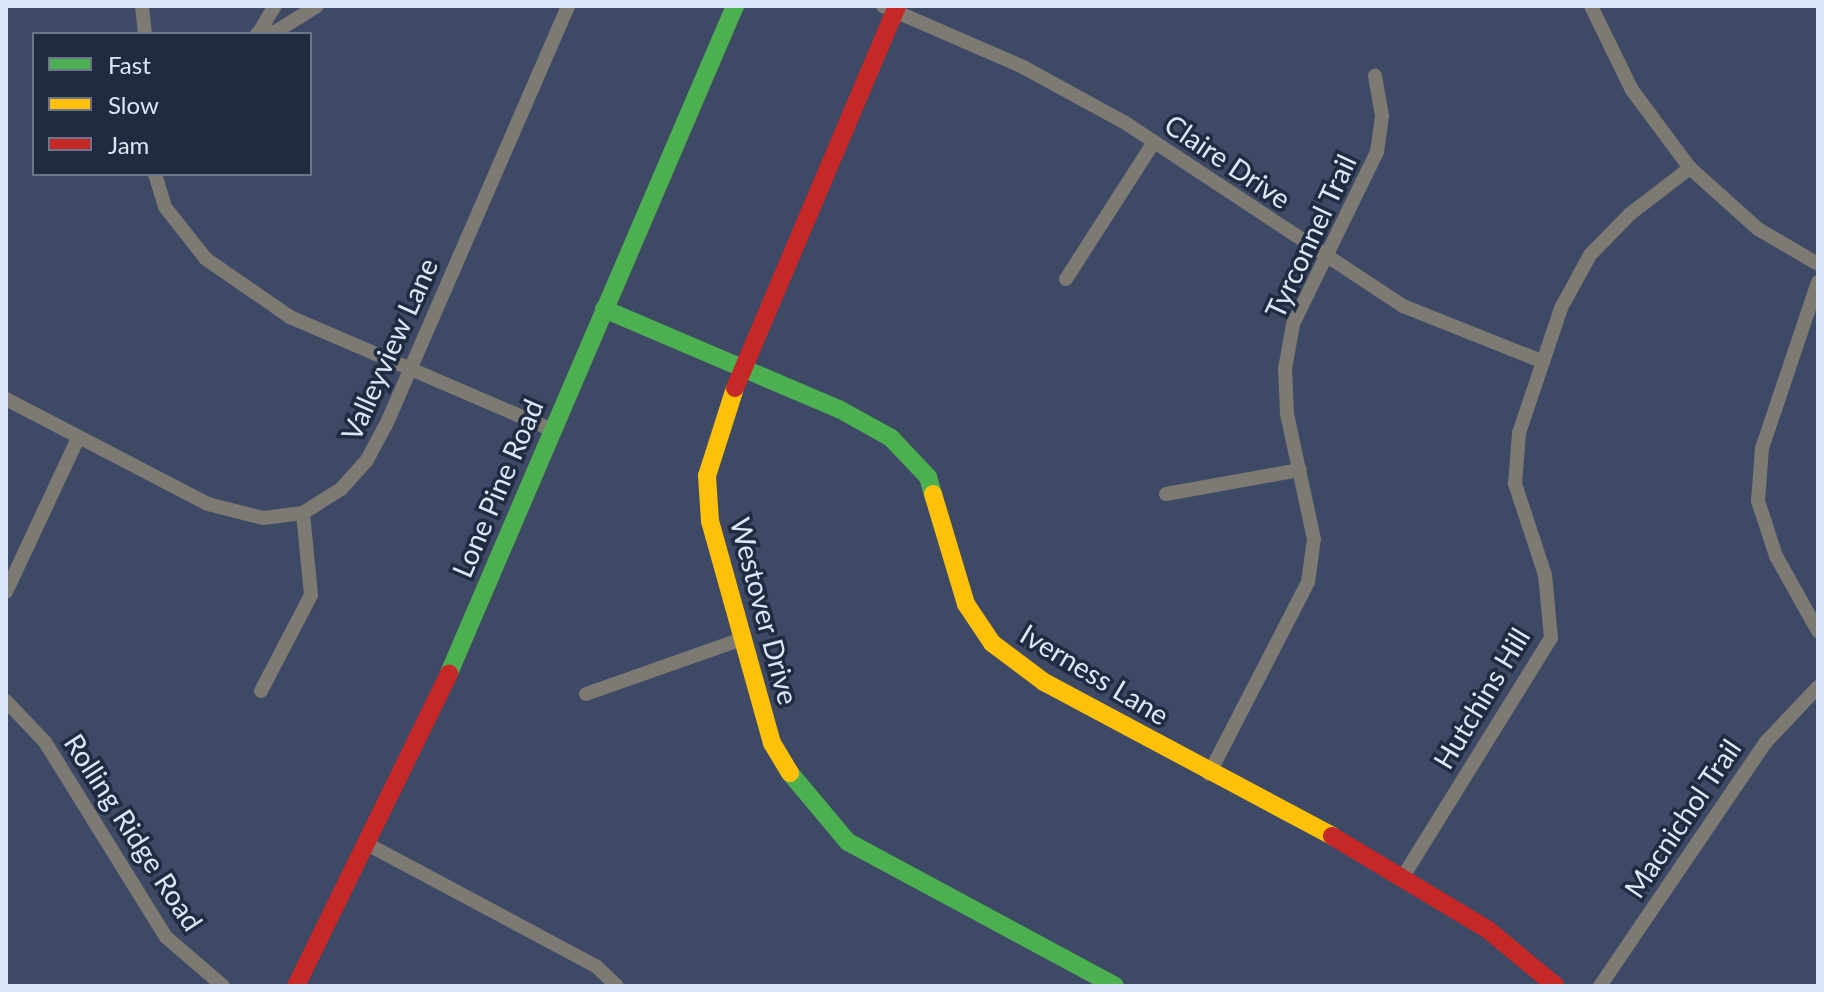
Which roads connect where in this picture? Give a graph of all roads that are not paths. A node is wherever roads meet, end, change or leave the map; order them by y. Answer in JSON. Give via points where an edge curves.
{"nodes":[{"id":1,"x":142,"y":6,"type":"edge"},
{"id":2,"x":275,"y":6,"type":"edge"},
{"id":3,"x":317,"y":6,"type":"edge"},
{"id":4,"x":568,"y":6,"type":"edge"},
{"id":5,"x":735,"y":6,"type":"edge"},
{"id":6,"x":1591,"y":6,"type":"edge"},
{"id":7,"x":892,"y":8,"type":"edge"},
{"id":8,"x":145,"y":32,"type":"edge"},
{"id":9,"x":259,"y":32,"type":"edge"},
{"id":10,"x":275,"y":32,"type":"edge"},
{"id":11,"x":1375,"y":76,"type":"dead end"},
{"id":12,"x":1154,"y":142,"type":"junction"},
{"id":13,"x":1690,"y":168,"type":"junction"},
{"id":14,"x":156,"y":176,"type":"edge"},
{"id":15,"x":1325,"y":258,"type":"junction"},
{"id":16,"x":1818,"y":264,"type":"edge"},
{"id":17,"x":1066,"y":279,"type":"dead end"},
{"id":18,"x":1818,"y":282,"type":"edge"},
{"id":19,"x":604,"y":309,"type":"junction"},
{"id":20,"x":1541,"y":361,"type":"junction"},
{"id":21,"x":412,"y":368,"type":"junction"},
{"id":22,"x":743,"y":369,"type":"junction"},
{"id":23,"x":6,"y":399,"type":"edge"},
{"id":24,"x":552,"y":430,"type":"junction"},
{"id":25,"x":78,"y":438,"type":"junction"},
{"id":26,"x":1300,"y":470,"type":"junction"},
{"id":27,"x":1166,"y":494,"type":"dead end"},
{"id":28,"x":303,"y":513,"type":"junction"},
{"id":29,"x":6,"y":592,"type":"edge"},
{"id":30,"x":1818,"y":631,"type":"edge"},
{"id":31,"x":739,"y":640,"type":"junction"},
{"id":32,"x":1818,"y":687,"type":"edge"},
{"id":33,"x":261,"y":691,"type":"dead end"},
{"id":34,"x":586,"y":694,"type":"dead end"},
{"id":35,"x":6,"y":701,"type":"edge"},
{"id":36,"x":1209,"y":774,"type":"junction"},
{"id":37,"x":369,"y":845,"type":"junction"},
{"id":38,"x":1404,"y":875,"type":"junction"},
{"id":39,"x":223,"y":986,"type":"edge"},
{"id":40,"x":296,"y":986,"type":"edge"},
{"id":41,"x":617,"y":986,"type":"edge"},
{"id":42,"x":1115,"y":986,"type":"edge"},
{"id":43,"x":1556,"y":986,"type":"edge"},
{"id":44,"x":1600,"y":986,"type":"edge"}],
"edges":[{"from":1,"to":8,"type":"street"},
{"from":2,"to":9,"type":"street"},
{"from":3,"to":10,"type":"street"},
{"from":4,"to":21,"type":"street","name":"Valleyview Lane"},
{"from":5,"to":19,"type":"street","name":"Lone Pine Road"},
{"from":6,"to":13,"type":"street","via":[[1632,90]]},
{"from":7,"to":12,"type":"street","name":"Claire Drive","via":[[1023,67]]},
{"from":7,"to":22,"type":"street","name":"Westover Drive"},
{"from":11,"to":15,"type":"street","name":"Tyrconnel Trail","via":[[1382,116],[1377,152]]},
{"from":12,"to":15,"type":"street","name":"Claire Drive"},
{"from":12,"to":17,"type":"street"},
{"from":13,"to":16,"type":"street","via":[[1758,229]]},
{"from":13,"to":20,"type":"street","name":"Hutchins Hill","via":[[1630,214],[1590,255]]},
{"from":14,"to":21,"type":"street","via":[[165,207],[206,259],[290,317]]},
{"from":15,"to":20,"type":"street","name":"Claire Drive","via":[[1403,306]]},
{"from":15,"to":26,"type":"street","name":"Tyrconnel Trail","via":[[1293,324],[1285,369]]},
{"from":18,"to":30,"type":"street","via":[[1762,448],[1758,501],[1776,556]]},
{"from":19,"to":22,"type":"street","name":"Iverness Lane"},
{"from":19,"to":24,"type":"street","name":"Lone Pine Road"},
{"from":20,"to":38,"type":"street","name":"Hutchins Hill","via":[[1519,433],[1515,484],[1545,575],[1551,638]]},
{"from":21,"to":24,"type":"street"},
{"from":21,"to":28,"type":"street","name":"Valleyview Lane","via":[[367,460],[341,489]]},
{"from":22,"to":31,"type":"street","name":"Westover Drive","via":[[707,476],[710,521]]},
{"from":22,"to":36,"type":"street","name":"Iverness Lane","via":[[891,438],[928,477],[966,604],[992,643],[1044,682]]},
{"from":23,"to":25,"type":"street"},
{"from":24,"to":37,"type":"street","name":"Lone Pine Road"},
{"from":25,"to":28,"type":"street","via":[[208,504],[263,518]]},
{"from":25,"to":29,"type":"street"},
{"from":26,"to":27,"type":"street"},
{"from":26,"to":36,"type":"street","name":"Tyrconnel Trail","via":[[1314,539],[1308,582]]},
{"from":28,"to":33,"type":"street","via":[[311,595]]},
{"from":31,"to":34,"type":"street"},
{"from":31,"to":42,"type":"street","name":"Westover Drive","via":[[772,743],[805,798],[848,842]]},
{"from":32,"to":44,"type":"street","name":"Macnichol Trail","via":[[1765,743]]},
{"from":35,"to":39,"type":"street","name":"Rolling Ridge Road","via":[[45,742],[166,937]]},
{"from":36,"to":38,"type":"street","name":"Iverness Lane"},
{"from":37,"to":40,"type":"street","name":"Lone Pine Road"},
{"from":37,"to":41,"type":"street","via":[[596,966]]},
{"from":38,"to":43,"type":"street","name":"Iverness Lane","via":[[1487,929]]}]}
